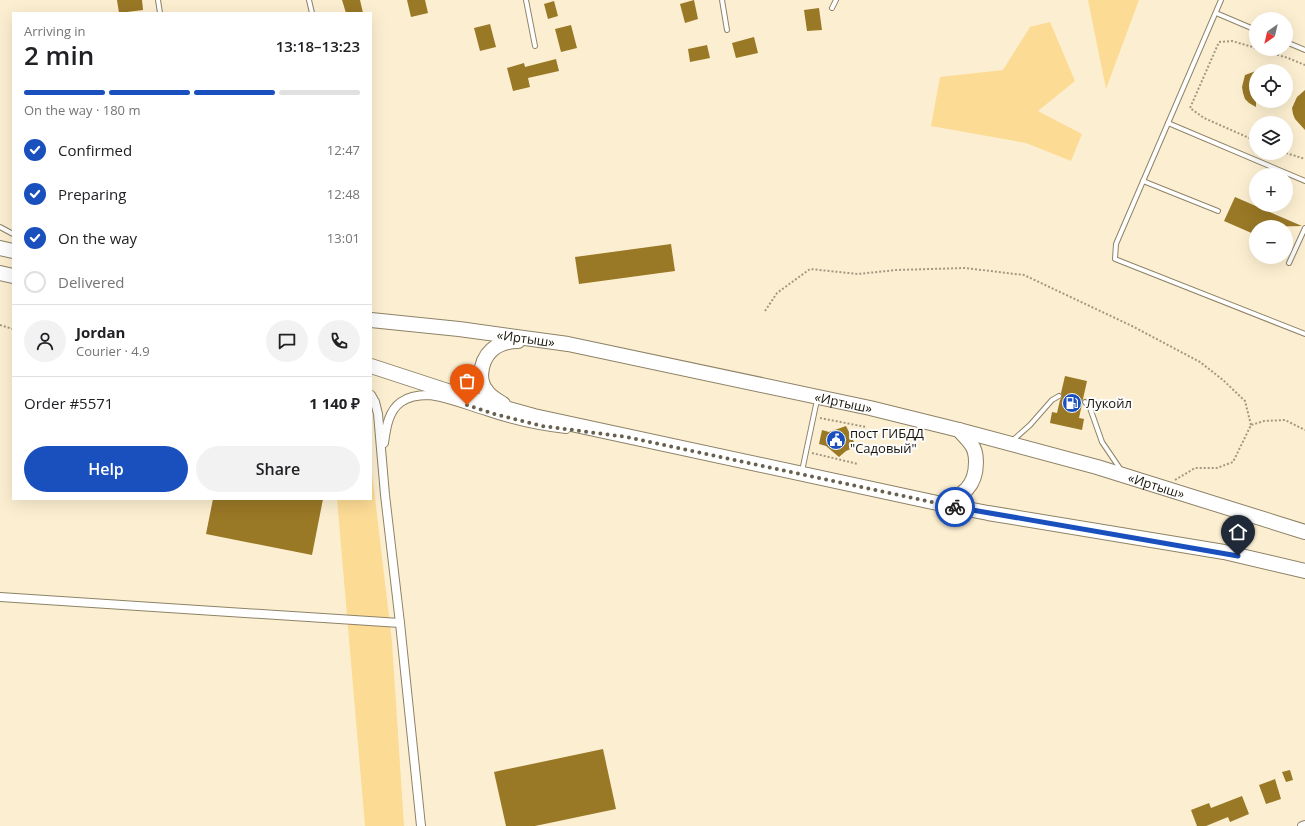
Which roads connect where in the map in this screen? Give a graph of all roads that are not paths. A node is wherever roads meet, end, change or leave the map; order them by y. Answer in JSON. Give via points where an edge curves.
{"nodes":[{"id":1,"x":158,"y":0,"type":"edge"},
{"id":2,"x":309,"y":0,"type":"edge"},
{"id":3,"x":526,"y":0,"type":"edge"},
{"id":4,"x":722,"y":0,"type":"edge"},
{"id":5,"x":836,"y":0,"type":"edge"},
{"id":6,"x":1221,"y":0,"type":"edge"},
{"id":7,"x":832,"y":8,"type":"dead end"},
{"id":8,"x":160,"y":12,"type":"edge"},
{"id":9,"x":312,"y":12,"type":"edge"},
{"id":10,"x":1216,"y":13,"type":"junction"},
{"id":11,"x":1249,"y":27,"type":"edge"},
{"id":12,"x":727,"y":30,"type":"dead end"},
{"id":13,"x":1293,"y":45,"type":"edge"},
{"id":14,"x":535,"y":46,"type":"dead end"},
{"id":15,"x":1305,"y":50,"type":"edge"},
{"id":16,"x":1168,"y":123,"type":"junction"},
{"id":17,"x":1144,"y":181,"type":"junction"},
{"id":18,"x":1305,"y":181,"type":"edge"},
{"id":19,"x":1218,"y":211,"type":"dead end"},
{"id":20,"x":0,"y":226,"type":"edge"},
{"id":21,"x":1305,"y":228,"type":"edge"},
{"id":22,"x":12,"y":233,"type":"edge"},
{"id":23,"x":0,"y":248,"type":"edge"},
{"id":24,"x":12,"y":251,"type":"edge"},
{"id":25,"x":1293,"y":254,"type":"edge"},
{"id":26,"x":0,"y":273,"type":"edge"},
{"id":27,"x":12,"y":276,"type":"edge"},
{"id":28,"x":372,"y":320,"type":"edge"},
{"id":29,"x":1305,"y":334,"type":"edge"},
{"id":30,"x":548,"y":341,"type":"junction"},
{"id":31,"x":372,"y":366,"type":"edge"},
{"id":32,"x":1059,"y":396,"type":"dead end"},
{"id":33,"x":372,"y":397,"type":"edge"},
{"id":34,"x":818,"y":397,"type":"junction"},
{"id":35,"x":1085,"y":402,"type":"dead end"},
{"id":36,"x":534,"y":416,"type":"junction"},
{"id":37,"x":959,"y":430,"type":"junction"},
{"id":38,"x":627,"y":437,"type":"junction"},
{"id":39,"x":1009,"y":443,"type":"junction"},
{"id":40,"x":382,"y":458,"type":"junction"},
{"id":41,"x":801,"y":474,"type":"junction"},
{"id":42,"x":1124,"y":475,"type":"junction"},
{"id":43,"x":942,"y":504,"type":"junction"},
{"id":44,"x":1305,"y":532,"type":"edge"},
{"id":45,"x":1305,"y":571,"type":"edge"},
{"id":46,"x":0,"y":597,"type":"edge"},
{"id":47,"x":400,"y":623,"type":"junction"},
{"id":48,"x":1305,"y":825,"type":"edge"},
{"id":49,"x":421,"y":826,"type":"edge"},
{"id":50,"x":1302,"y":826,"type":"edge"}],
"edges":[{"from":1,"to":8,"type":"lane"},
{"from":2,"to":9,"type":"lane"},
{"from":3,"to":14,"type":"lane"},
{"from":4,"to":12,"type":"lane"},
{"from":5,"to":7,"type":"lane"},
{"from":6,"to":10,"type":"lane"},
{"from":10,"to":11,"type":"lane"},
{"from":10,"to":16,"type":"lane"},
{"from":13,"to":15,"type":"lane"},
{"from":16,"to":17,"type":"lane"},
{"from":16,"to":18,"type":"lane"},
{"from":17,"to":19,"type":"lane"},
{"from":17,"to":29,"type":"lane","via":[[1116,244],[1115,259]]},
{"from":20,"to":22,"type":"lane"},
{"from":21,"to":25,"type":"lane"},
{"from":23,"to":24,"type":"highway"},
{"from":26,"to":27,"type":"highway"},
{"from":28,"to":30,"type":"highway","name":"«Иртыш»"},
{"from":30,"to":34,"type":"highway","name":"«Иртыш»"},
{"from":30,"to":36,"type":"highway","via":[[512,341],[500,344],[489,351],[482,370],[481,379],[491,396],[503,404]]},
{"from":31,"to":36,"type":"highway"},
{"from":32,"to":39,"type":"lane"},
{"from":33,"to":40,"type":"street","via":[[378,414]]},
{"from":34,"to":37,"type":"highway","name":"«Иртыш»"},
{"from":34,"to":41,"type":"lane"},
{"from":35,"to":42,"type":"lane","via":[[1090,408],[1102,442]]},
{"from":36,"to":38,"type":"highway"},
{"from":37,"to":39,"type":"highway","name":"«Иртыш»"},
{"from":37,"to":43,"type":"highway","via":[[972,445],[976,457],[974,480],[957,498]]},
{"from":38,"to":40,"type":"street","via":[[542,426],[440,397],[420,395],[401,402],[394,410],[387,426]]},
{"from":38,"to":41,"type":"highway"},
{"from":39,"to":42,"type":"highway","name":"«Иртыш»"},
{"from":40,"to":47,"type":"street"},
{"from":41,"to":43,"type":"highway"},
{"from":42,"to":44,"type":"highway","name":"«Иртыш»"},
{"from":43,"to":45,"type":"highway","via":[[1224,552]]},
{"from":46,"to":47,"type":"street"},
{"from":47,"to":49,"type":"street"},
{"from":48,"to":50,"type":"street"}]}
